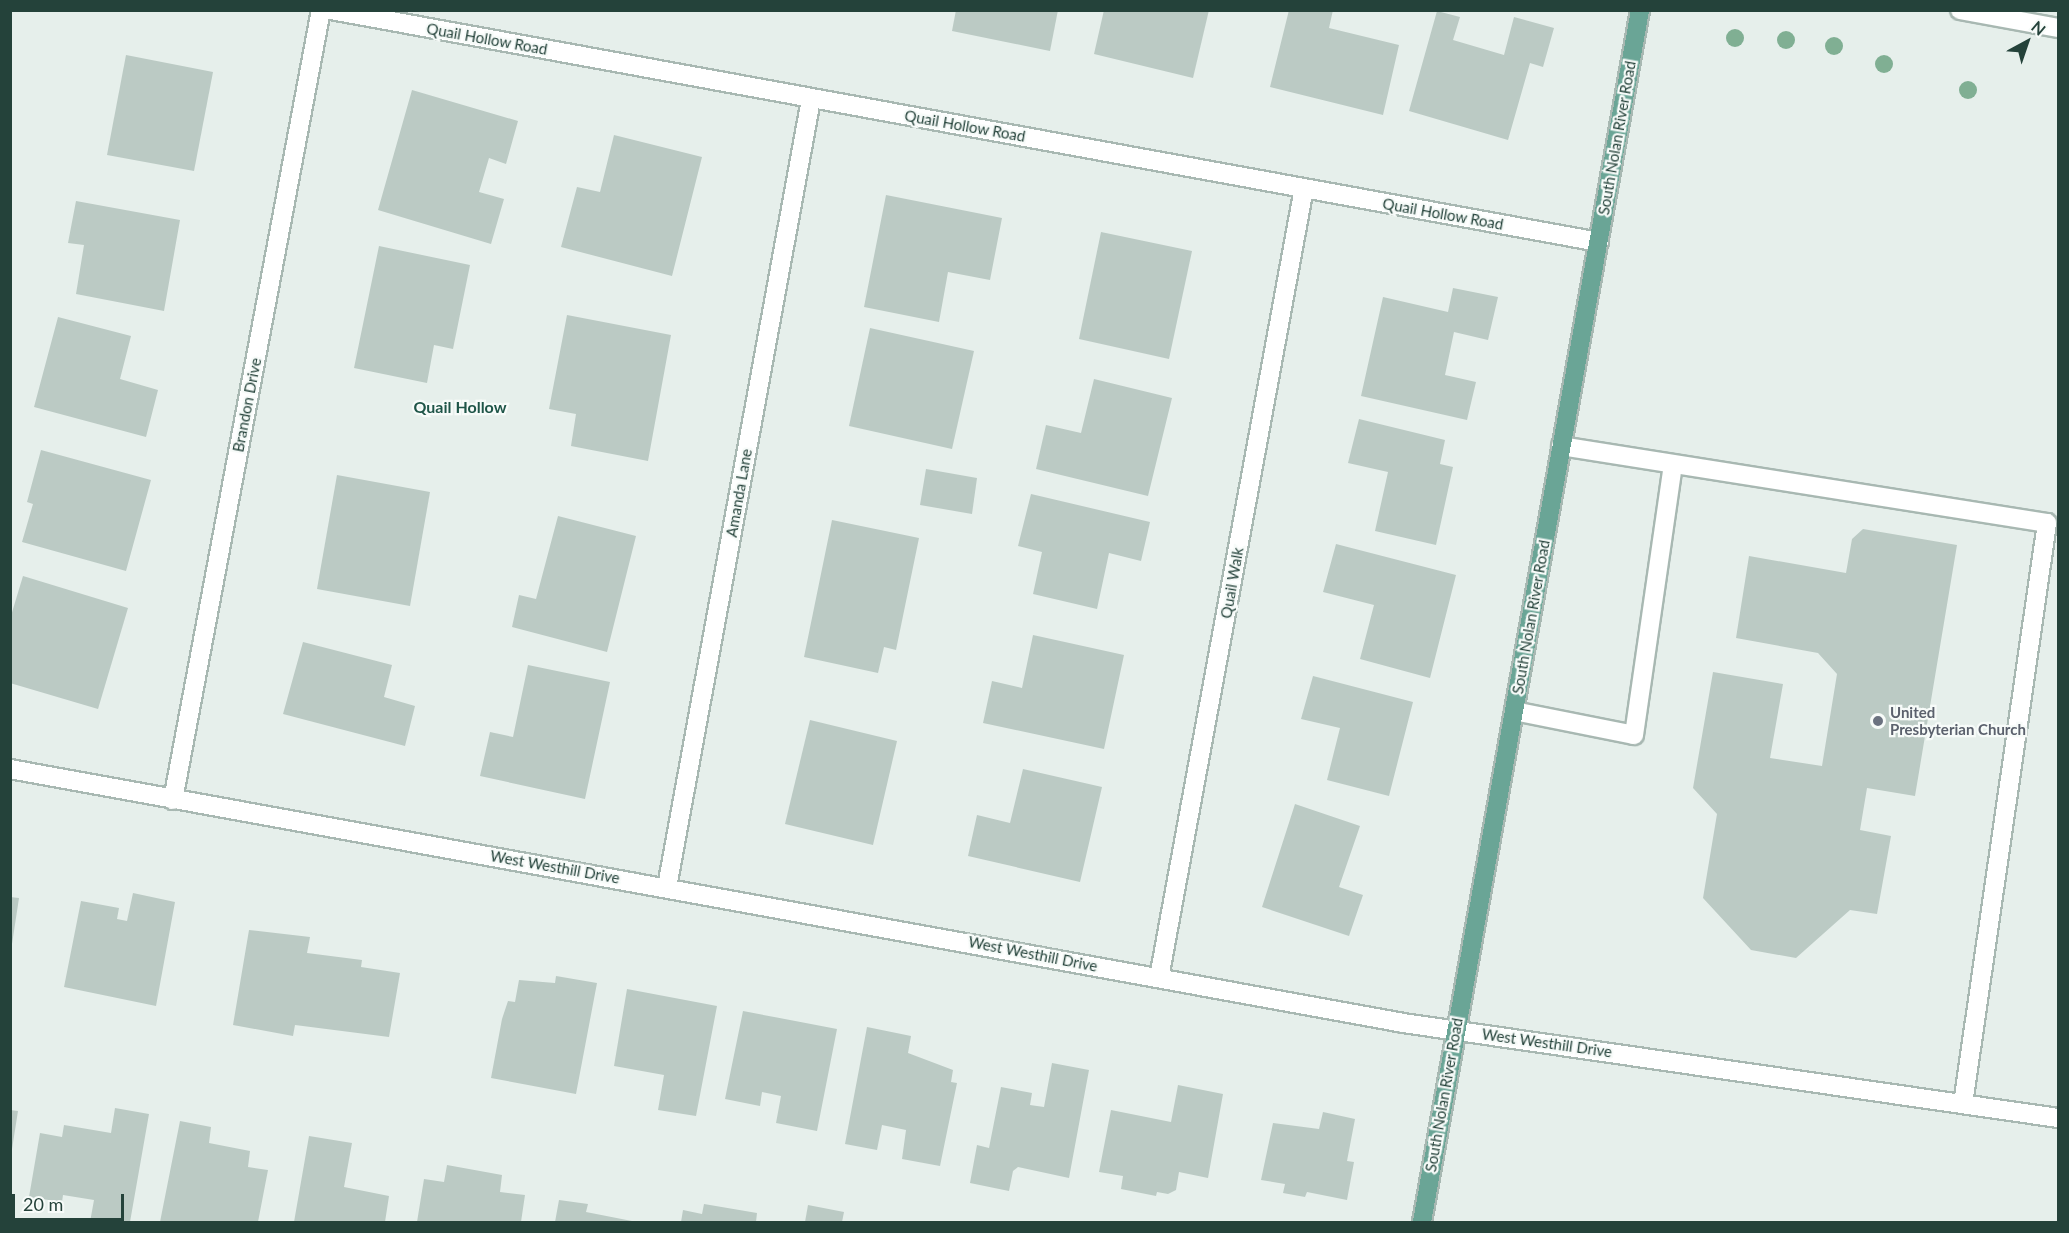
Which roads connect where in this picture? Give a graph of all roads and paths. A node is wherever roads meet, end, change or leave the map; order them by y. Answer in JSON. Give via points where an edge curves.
{"nodes":[{"id":1,"x":321,"y":10,"type":"edge"},
{"id":2,"x":331,"y":10,"type":"edge"},
{"id":3,"x":1640,"y":10,"type":"edge"},
{"id":4,"x":1960,"y":10,"type":"edge"},
{"id":5,"x":2058,"y":28,"type":"edge"},
{"id":6,"x":811,"y":99,"type":"junction"},
{"id":7,"x":1304,"y":188,"type":"junction"},
{"id":8,"x":1599,"y":242,"type":"junction"},
{"id":9,"x":1561,"y":446,"type":"junction"},
{"id":10,"x":1673,"y":465,"type":"junction"},
{"id":11,"x":2053,"y":524,"type":"edge"},
{"id":12,"x":1514,"y":711,"type":"junction"},
{"id":13,"x":10,"y":769,"type":"edge"},
{"id":14,"x":173,"y":800,"type":"junction"},
{"id":15,"x":667,"y":887,"type":"junction"},
{"id":16,"x":1159,"y":978,"type":"junction"},
{"id":17,"x":1454,"y":1030,"type":"junction"},
{"id":18,"x":1963,"y":1104,"type":"junction"},
{"id":19,"x":2058,"y":1118,"type":"edge"},
{"id":20,"x":1422,"y":1222,"type":"edge"}],
"edges":[{"from":1,"to":14,"type":"street","name":"Brandon Drive"},
{"from":2,"to":6,"type":"street","name":"Quail Hollow Road"},
{"from":3,"to":8,"type":"main road","name":"South Nolan River Road"},
{"from":4,"to":5,"type":"street"},
{"from":6,"to":7,"type":"street","name":"Quail Hollow Road"},
{"from":6,"to":15,"type":"street","name":"Amanda Lane"},
{"from":7,"to":8,"type":"street","name":"Quail Hollow Road"},
{"from":7,"to":16,"type":"street","name":"Quail Walk"},
{"from":8,"to":9,"type":"main road","name":"South Nolan River Road"},
{"from":9,"to":10,"type":"street"},
{"from":9,"to":12,"type":"main road","name":"South Nolan River Road"},
{"from":10,"to":11,"type":"street"},
{"from":10,"to":12,"type":"street","via":[[1634,735]]},
{"from":11,"to":18,"type":"street"},
{"from":12,"to":17,"type":"main road","name":"South Nolan River Road"},
{"from":13,"to":14,"type":"street","name":"West Westhill Drive"},
{"from":14,"to":15,"type":"street","name":"West Westhill Drive"},
{"from":15,"to":16,"type":"street","name":"West Westhill Drive"},
{"from":16,"to":17,"type":"street","name":"West Westhill Drive"},
{"from":17,"to":18,"type":"street","name":"West Westhill Drive"},
{"from":17,"to":20,"type":"main road","name":"South Nolan River Road"},
{"from":18,"to":19,"type":"street","name":"West Westhill Drive"}]}
